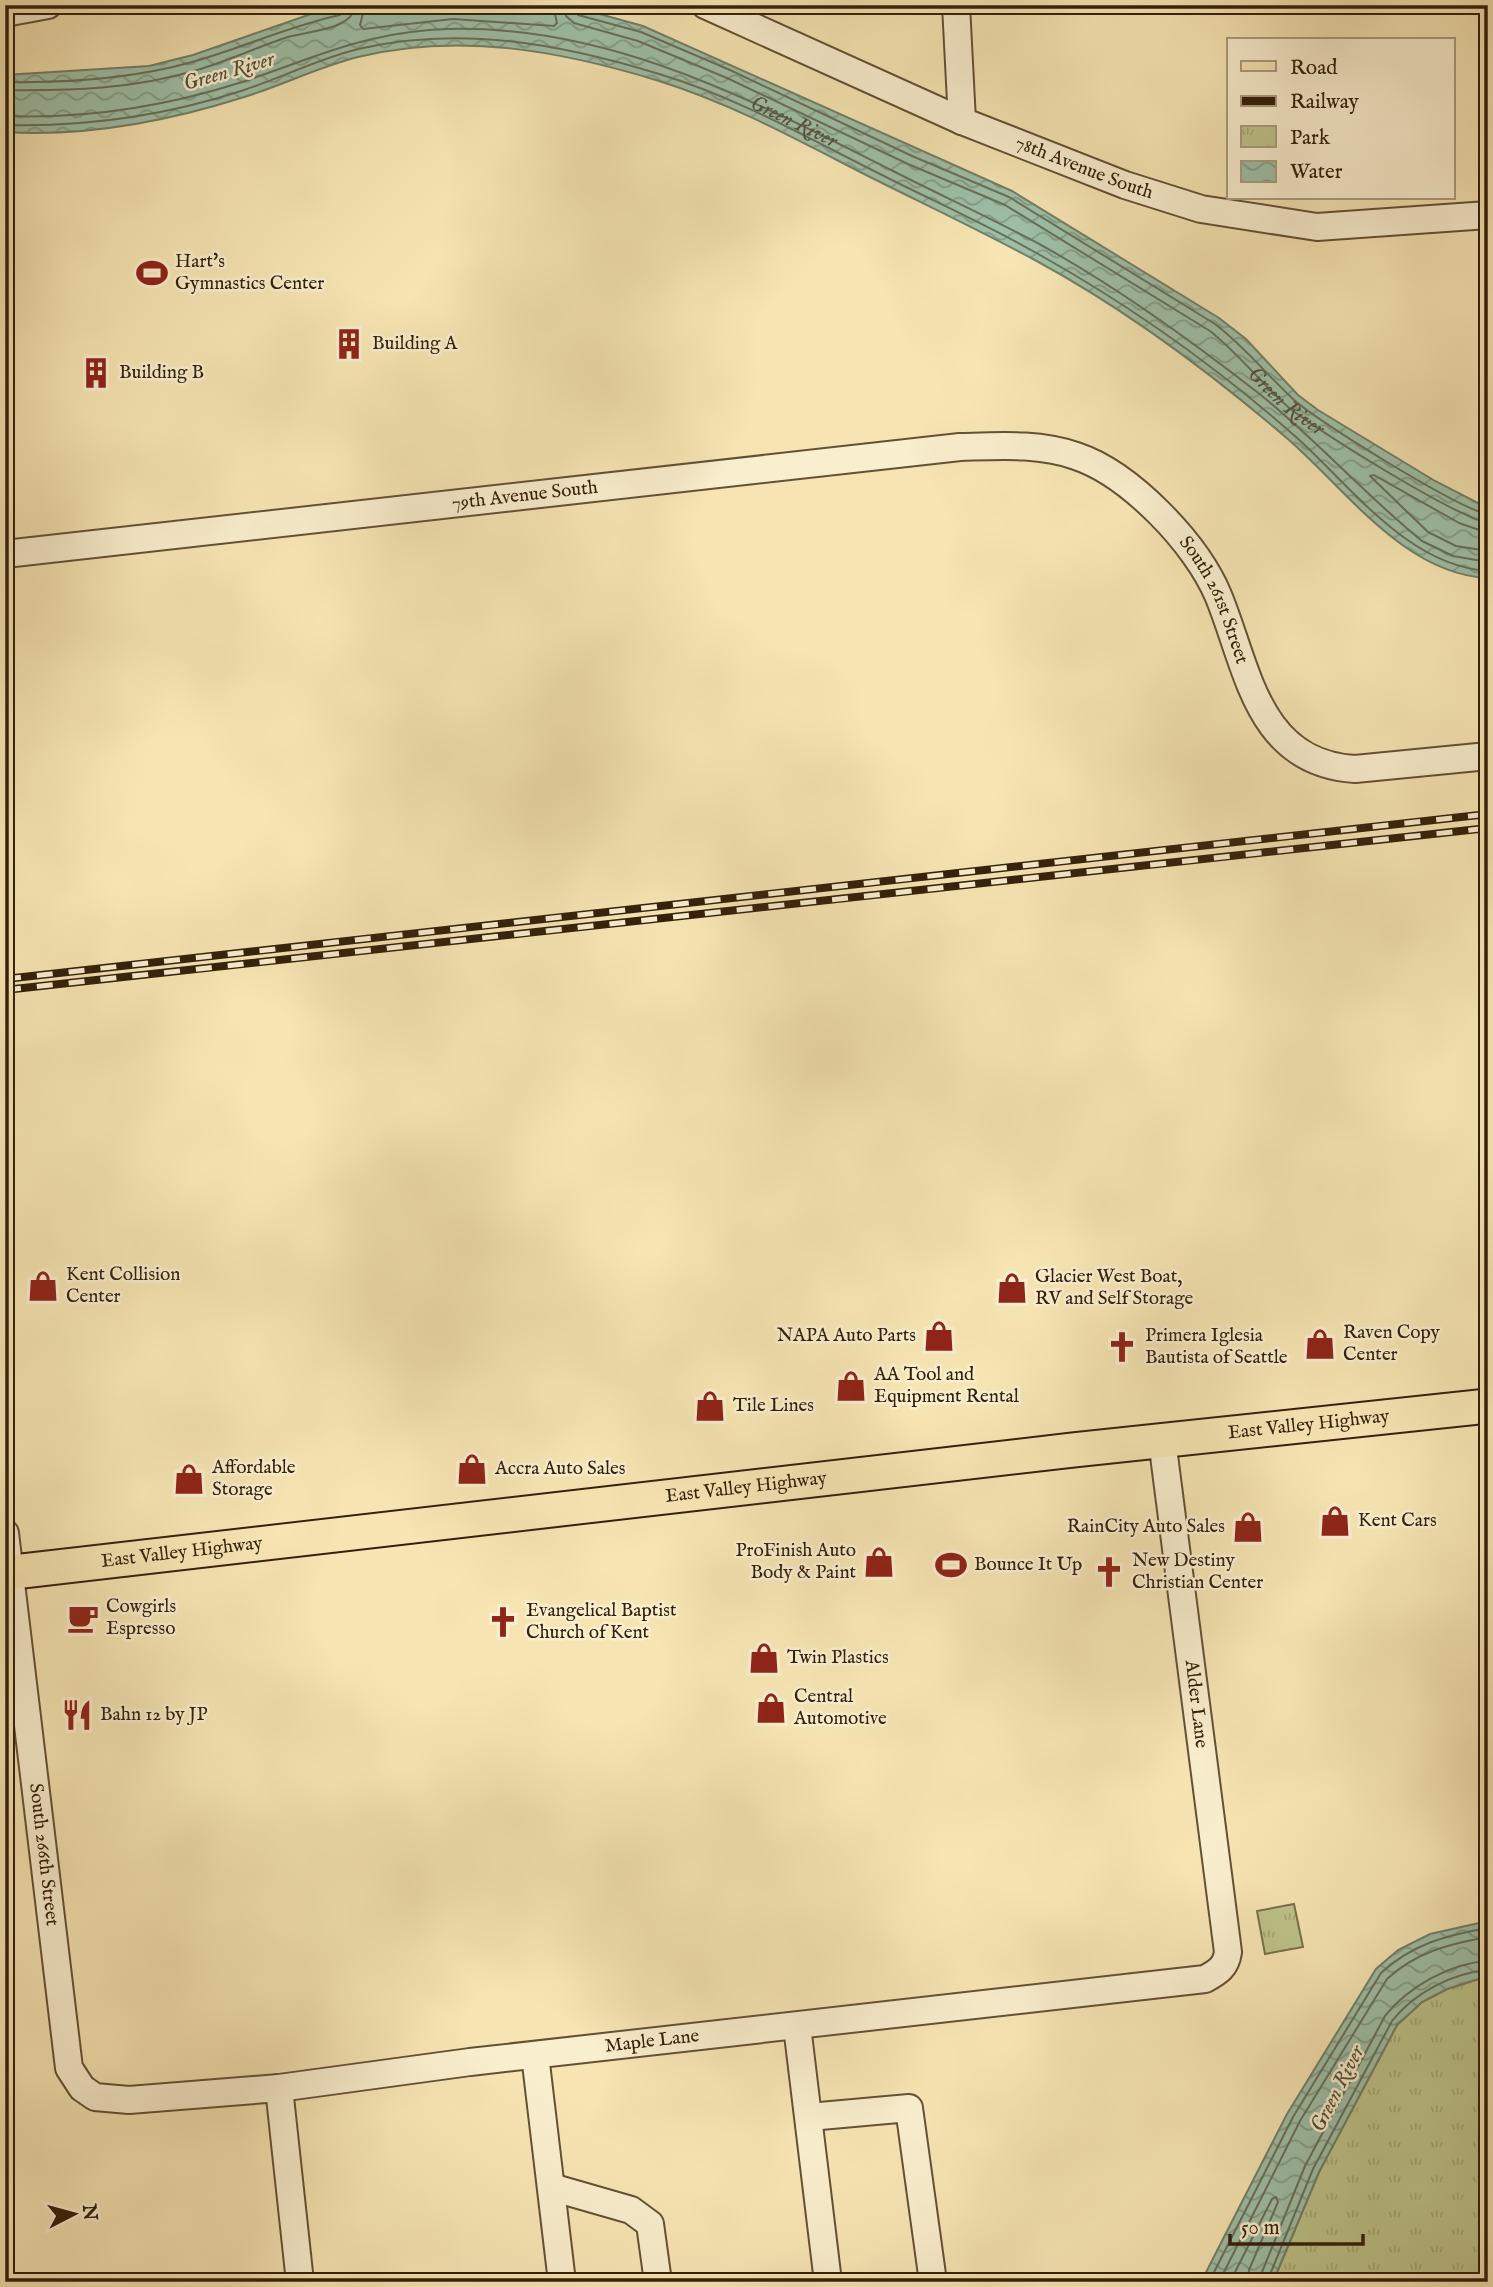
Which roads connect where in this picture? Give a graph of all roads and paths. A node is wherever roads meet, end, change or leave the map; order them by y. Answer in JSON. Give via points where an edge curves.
{"nodes":[{"id":1,"x":48,"y":5,"type":"edge"},
{"id":2,"x":705,"y":5,"type":"edge"},
{"id":3,"x":956,"y":5,"type":"edge"},
{"id":4,"x":5,"y":13,"type":"edge"},
{"id":5,"x":962,"y":121,"type":"junction"},
{"id":6,"x":1488,"y":215,"type":"edge"},
{"id":7,"x":1046,"y":448,"type":"joint"},
{"id":8,"x":5,"y":554,"type":"edge"},
{"id":9,"x":1488,"y":756,"type":"edge"},
{"id":10,"x":1488,"y":1406,"type":"edge"},
{"id":11,"x":1162,"y":1440,"type":"junction"},
{"id":12,"x":5,"y":1534,"type":"edge"},
{"id":13,"x":8,"y":1572,"type":"edge"},
{"id":14,"x":12,"y":1663,"type":"edge"},
{"id":15,"x":1223,"y":1967,"type":"joint"},
{"id":16,"x":797,"y":2026,"type":"junction"},
{"id":17,"x":535,"y":2055,"type":"junction"},
{"id":18,"x":82,"y":2088,"type":"joint"},
{"id":19,"x":279,"y":2088,"type":"junction"},
{"id":20,"x":809,"y":2118,"type":"junction"},
{"id":21,"x":551,"y":2187,"type":"junction"},
{"id":22,"x":300,"y":2282,"type":"edge"},
{"id":23,"x":562,"y":2282,"type":"edge"},
{"id":24,"x":658,"y":2282,"type":"edge"},
{"id":25,"x":828,"y":2282,"type":"edge"},
{"id":26,"x":933,"y":2282,"type":"edge"}],
"edges":[{"from":1,"to":4,"type":"street"},
{"from":2,"to":5,"type":"street","name":"78th Avenue South"},
{"from":3,"to":5,"type":"street"},
{"from":5,"to":6,"type":"street","name":"78th Avenue South","via":[[1166,199],[1243,218],[1350,227]]},
{"from":7,"to":8,"type":"street","name":"79th Avenue South","via":[[960,447]]},
{"from":7,"to":9,"type":"street","name":"South 261st Street","via":[[1078,456],[1118,478],[1149,505],[1204,567],[1246,680],[1271,726],[1303,754],[1338,768],[1355,769]]},
{"from":10,"to":11,"type":"main road","name":"East Valley Highway"},
{"from":11,"to":13,"type":"main road","name":"East Valley Highway"},
{"from":11,"to":15,"type":"street","name":"Alder Lane","via":[[1228,1952]]},
{"from":12,"to":13,"type":"street","name":"South 266th Street"},
{"from":13,"to":14,"type":"street","name":"South 266th Street"},
{"from":14,"to":18,"type":"street","name":"South 266th Street","via":[[64,2047],[69,2068]]},
{"from":15,"to":16,"type":"street","name":"Maple Lane","via":[[1205,1979]]},
{"from":16,"to":17,"type":"street","name":"Maple Lane"},
{"from":16,"to":20,"type":"street"},
{"from":17,"to":19,"type":"street","name":"Maple Lane"},
{"from":17,"to":21,"type":"street"},
{"from":18,"to":19,"type":"street","name":"Maple Lane","via":[[95,2098],[126,2100]]},
{"from":19,"to":22,"type":"street"},
{"from":20,"to":25,"type":"street"},
{"from":20,"to":26,"type":"street","via":[[909,2108]]},
{"from":21,"to":23,"type":"street"},
{"from":21,"to":24,"type":"street","via":[[631,2210],[650,2224]]}]}
